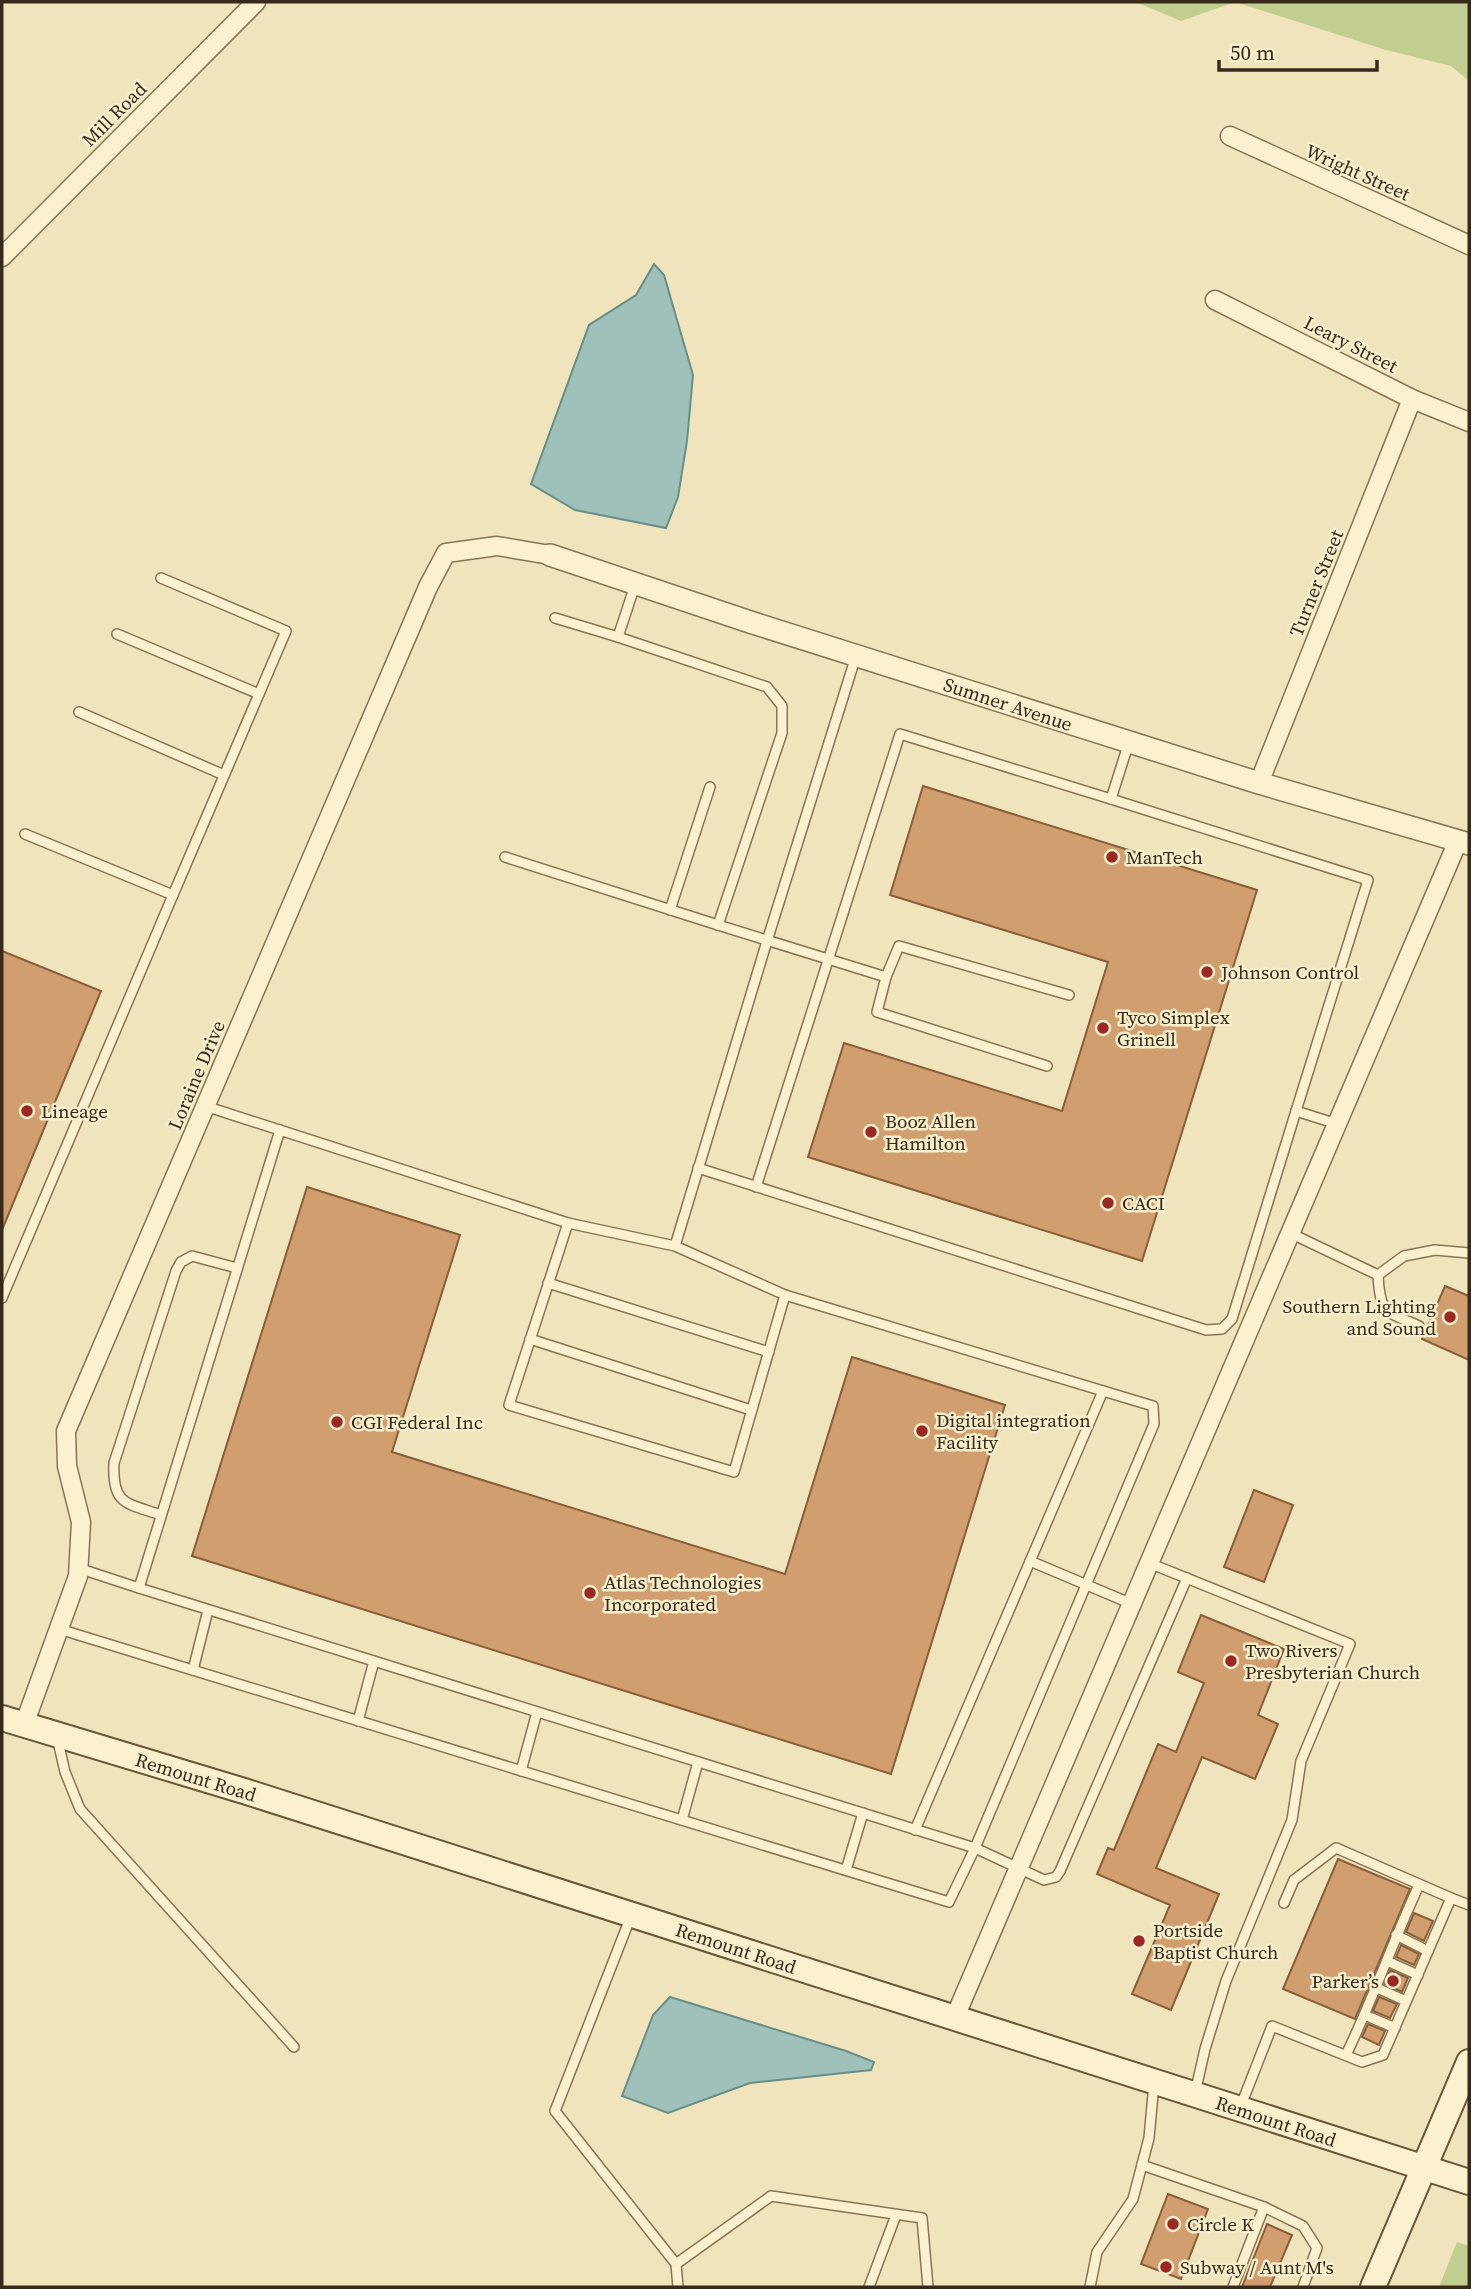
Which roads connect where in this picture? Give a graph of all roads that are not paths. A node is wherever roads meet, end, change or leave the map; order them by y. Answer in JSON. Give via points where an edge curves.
{"nodes":[{"id":1,"x":256,"y":2,"type":"edge"},
{"id":2,"x":1230,"y":136,"type":"dead end"},
{"id":3,"x":1469,"y":245,"type":"edge"},
{"id":4,"x":2,"y":257,"type":"edge"},
{"id":5,"x":1215,"y":300,"type":"dead end"},
{"id":6,"x":1412,"y":399,"type":"junction"},
{"id":7,"x":1469,"y":422,"type":"edge"},
{"id":8,"x":550,"y":555,"type":"joint"},
{"id":9,"x":161,"y":578,"type":"dead end"},
{"id":10,"x":636,"y":584,"type":"junction"},
{"id":11,"x":555,"y":618,"type":"dead end"},
{"id":12,"x":117,"y":634,"type":"dead end"},
{"id":13,"x":618,"y":638,"type":"junction"},
{"id":14,"x":856,"y":656,"type":"junction"},
{"id":15,"x":259,"y":694,"type":"junction"},
{"id":16,"x":79,"y":712,"type":"dead end"},
{"id":17,"x":1129,"y":742,"type":"junction"},
{"id":18,"x":224,"y":775,"type":"junction"},
{"id":19,"x":1259,"y":783,"type":"junction"},
{"id":20,"x":710,"y":787,"type":"dead end"},
{"id":21,"x":1111,"y":799,"type":"junction"},
{"id":22,"x":25,"y":834,"type":"dead end"},
{"id":23,"x":1464,"y":843,"type":"edge"},
{"id":24,"x":505,"y":857,"type":"dead end"},
{"id":25,"x":173,"y":895,"type":"junction"},
{"id":26,"x":670,"y":910,"type":"junction"},
{"id":27,"x":718,"y":925,"type":"junction"},
{"id":28,"x":767,"y":941,"type":"junction"},
{"id":29,"x":827,"y":958,"type":"junction"},
{"id":30,"x":886,"y":977,"type":"junction"},
{"id":31,"x":1069,"y":995,"type":"dead end"},
{"id":32,"x":1047,"y":1066,"type":"dead end"},
{"id":33,"x":205,"y":1106,"type":"junction"},
{"id":34,"x":1296,"y":1111,"type":"junction"},
{"id":35,"x":1337,"y":1124,"type":"junction"},
{"id":36,"x":280,"y":1130,"type":"junction"},
{"id":37,"x":698,"y":1168,"type":"junction"},
{"id":38,"x":756,"y":1187,"type":"junction"},
{"id":39,"x":568,"y":1223,"type":"junction"},
{"id":40,"x":1290,"y":1233,"type":"junction"},
{"id":41,"x":674,"y":1246,"type":"junction"},
{"id":42,"x":1469,"y":1253,"type":"edge"},
{"id":43,"x":237,"y":1268,"type":"junction"},
{"id":44,"x":1378,"y":1275,"type":"junction"},
{"id":45,"x":548,"y":1283,"type":"junction"},
{"id":46,"x":785,"y":1295,"type":"junction"},
{"id":47,"x":2,"y":1298,"type":"edge"},
{"id":48,"x":1419,"y":1326,"type":"dead end"},
{"id":49,"x":530,"y":1339,"type":"junction"},
{"id":50,"x":769,"y":1352,"type":"junction"},
{"id":51,"x":1103,"y":1391,"type":"junction"},
{"id":52,"x":751,"y":1410,"type":"junction"},
{"id":53,"x":161,"y":1516,"type":"junction"},
{"id":54,"x":1030,"y":1561,"type":"junction"},
{"id":55,"x":1149,"y":1563,"type":"junction"},
{"id":56,"x":78,"y":1568,"type":"junction"},
{"id":57,"x":1187,"y":1578,"type":"junction"},
{"id":58,"x":1086,"y":1585,"type":"junction"},
{"id":59,"x":139,"y":1588,"type":"junction"},
{"id":60,"x":1132,"y":1604,"type":"junction"},
{"id":61,"x":208,"y":1609,"type":"junction"},
{"id":62,"x":59,"y":1629,"type":"junction"},
{"id":63,"x":374,"y":1661,"type":"junction"},
{"id":64,"x":192,"y":1670,"type":"junction"},
{"id":65,"x":537,"y":1712,"type":"junction"},
{"id":66,"x":358,"y":1721,"type":"junction"},
{"id":67,"x":13,"y":1722,"type":"edge"},
{"id":68,"x":57,"y":1735,"type":"junction"},
{"id":69,"x":698,"y":1762,"type":"junction"},
{"id":70,"x":521,"y":1771,"type":"junction"},
{"id":71,"x":863,"y":1813,"type":"junction"},
{"id":72,"x":682,"y":1820,"type":"junction"},
{"id":73,"x":915,"y":1830,"type":"junction"},
{"id":74,"x":975,"y":1848,"type":"junction"},
{"id":75,"x":846,"y":1870,"type":"junction"},
{"id":76,"x":1018,"y":1870,"type":"junction"},
{"id":77,"x":1419,"y":1885,"type":"junction"},
{"id":78,"x":1451,"y":1898,"type":"junction"},
{"id":79,"x":1284,"y":1903,"type":"dead end"},
{"id":80,"x":1469,"y":1905,"type":"edge"},
{"id":81,"x":632,"y":1914,"type":"junction"},
{"id":82,"x":1396,"y":1935,"type":"junction"},
{"id":83,"x":1428,"y":1951,"type":"junction"},
{"id":84,"x":1387,"y":1961,"type":"junction"},
{"id":85,"x":1418,"y":1975,"type":"junction"},
{"id":86,"x":1377,"y":1988,"type":"junction"},
{"id":87,"x":1406,"y":2001,"type":"junction"},
{"id":88,"x":1365,"y":2015,"type":"junction"},
{"id":89,"x":955,"y":2017,"type":"junction"},
{"id":90,"x":1395,"y":2028,"type":"junction"},
{"id":91,"x":294,"y":2047,"type":"dead end"},
{"id":92,"x":1346,"y":2055,"type":"junction"},
{"id":93,"x":1469,"y":2062,"type":"edge"},
{"id":94,"x":1155,"y":2081,"type":"junction"},
{"id":95,"x":1195,"y":2094,"type":"junction"},
{"id":96,"x":1240,"y":2110,"type":"junction"},
{"id":97,"x":1142,"y":2165,"type":"junction"},
{"id":98,"x":1424,"y":2168,"type":"junction"},
{"id":99,"x":1469,"y":2182,"type":"edge"},
{"id":100,"x":1264,"y":2207,"type":"junction"},
{"id":101,"x":896,"y":2215,"type":"junction"},
{"id":102,"x":676,"y":2264,"type":"junction"},
{"id":103,"x":678,"y":2287,"type":"edge"},
{"id":104,"x":869,"y":2287,"type":"edge"},
{"id":105,"x":928,"y":2287,"type":"edge"},
{"id":106,"x":1090,"y":2287,"type":"edge"},
{"id":107,"x":1233,"y":2287,"type":"edge"},
{"id":108,"x":1303,"y":2287,"type":"edge"},
{"id":109,"x":1373,"y":2287,"type":"edge"}],
"edges":[{"from":1,"to":4,"type":"street","name":"Mill Road"},
{"from":2,"to":3,"type":"street","name":"Wright Street"},
{"from":5,"to":6,"type":"street","name":"Leary Street"},
{"from":6,"to":7,"type":"street","name":"Leary Street"},
{"from":6,"to":19,"type":"street","name":"Turner Street"},
{"from":8,"to":10,"type":"street","name":"Sumner Avenue"},
{"from":8,"to":33,"type":"street","name":"Loraine Drive","via":[[497,545],[446,553]]},
{"from":9,"to":15,"type":"lane","via":[[286,631]]},
{"from":10,"to":13,"type":"lane"},
{"from":10,"to":14,"type":"street","name":"Sumner Avenue"},
{"from":11,"to":13,"type":"lane"},
{"from":12,"to":15,"type":"lane"},
{"from":13,"to":27,"type":"lane","via":[[766,687],[782,706],[782,733]]},
{"from":14,"to":17,"type":"street","name":"Sumner Avenue"},
{"from":14,"to":28,"type":"lane"},
{"from":15,"to":18,"type":"lane"},
{"from":16,"to":18,"type":"lane"},
{"from":17,"to":19,"type":"street","name":"Sumner Avenue"},
{"from":17,"to":21,"type":"lane"},
{"from":18,"to":25,"type":"lane"},
{"from":19,"to":23,"type":"street","name":"Sumner Avenue"},
{"from":20,"to":26,"type":"lane"},
{"from":21,"to":29,"type":"lane","via":[[900,734]]},
{"from":21,"to":34,"type":"lane","via":[[1368,880]]},
{"from":22,"to":25,"type":"lane"},
{"from":23,"to":35,"type":"street"},
{"from":24,"to":26,"type":"lane"},
{"from":25,"to":47,"type":"lane"},
{"from":26,"to":27,"type":"lane"},
{"from":27,"to":28,"type":"lane"},
{"from":28,"to":29,"type":"lane"},
{"from":28,"to":37,"type":"lane"},
{"from":29,"to":30,"type":"lane"},
{"from":29,"to":38,"type":"lane"},
{"from":30,"to":31,"type":"lane","via":[[899,946]]},
{"from":30,"to":32,"type":"lane","via":[[877,1012]]},
{"from":33,"to":36,"type":"lane"},
{"from":33,"to":56,"type":"street","name":"Loraine Drive","via":[[66,1431],[67,1466],[81,1522]]},
{"from":34,"to":35,"type":"lane"},
{"from":34,"to":38,"type":"lane","via":[[1232,1319],[1222,1329],[1206,1330]]},
{"from":35,"to":40,"type":"street"},
{"from":36,"to":39,"type":"lane"},
{"from":36,"to":43,"type":"lane"},
{"from":37,"to":38,"type":"lane"},
{"from":37,"to":41,"type":"lane"},
{"from":39,"to":41,"type":"lane"},
{"from":39,"to":45,"type":"lane"},
{"from":40,"to":44,"type":"lane"},
{"from":40,"to":55,"type":"street"},
{"from":41,"to":46,"type":"lane"},
{"from":42,"to":44,"type":"lane","via":[[1435,1250],[1404,1256]]},
{"from":43,"to":53,"type":"lane"},
{"from":43,"to":53,"type":"lane","via":[[192,1256],[181,1262],[114,1463],[116,1493]]},
{"from":44,"to":48,"type":"lane","via":[[1379,1299],[1387,1311]]},
{"from":45,"to":49,"type":"lane"},
{"from":45,"to":50,"type":"lane"},
{"from":46,"to":50,"type":"lane"},
{"from":46,"to":51,"type":"lane"},
{"from":49,"to":52,"type":"lane"},
{"from":49,"to":52,"type":"lane","via":[[509,1405],[734,1472]]},
{"from":50,"to":52,"type":"lane"},
{"from":51,"to":54,"type":"lane"},
{"from":51,"to":58,"type":"lane","via":[[1153,1406],[1154,1424]]},
{"from":53,"to":59,"type":"lane"},
{"from":54,"to":58,"type":"lane"},
{"from":54,"to":73,"type":"lane"},
{"from":55,"to":57,"type":"lane"},
{"from":55,"to":60,"type":"street"},
{"from":56,"to":59,"type":"lane"},
{"from":56,"to":62,"type":"street","name":"Loraine Drive"},
{"from":57,"to":76,"type":"lane","via":[[1060,1871],[1044,1880]]},
{"from":57,"to":95,"type":"lane","via":[[1350,1644],[1301,1761],[1292,1820],[1226,1981]]},
{"from":58,"to":60,"type":"lane"},
{"from":58,"to":74,"type":"lane"},
{"from":59,"to":61,"type":"lane"},
{"from":60,"to":76,"type":"street"},
{"from":61,"to":63,"type":"lane"},
{"from":61,"to":64,"type":"lane"},
{"from":62,"to":64,"type":"lane"},
{"from":62,"to":67,"type":"street","name":"Loraine Drive"},
{"from":63,"to":65,"type":"lane"},
{"from":63,"to":66,"type":"lane"},
{"from":64,"to":66,"type":"lane"},
{"from":65,"to":69,"type":"lane"},
{"from":65,"to":70,"type":"lane"},
{"from":66,"to":70,"type":"lane"},
{"from":67,"to":68,"type":"main road","name":"Remount Road"},
{"from":68,"to":81,"type":"main road","name":"Remount Road"},
{"from":68,"to":91,"type":"lane","via":[[80,1809]]},
{"from":69,"to":71,"type":"lane"},
{"from":69,"to":72,"type":"lane"},
{"from":70,"to":72,"type":"lane"},
{"from":71,"to":73,"type":"lane"},
{"from":71,"to":75,"type":"lane"},
{"from":72,"to":75,"type":"lane"},
{"from":73,"to":74,"type":"lane"},
{"from":74,"to":75,"type":"lane","via":[[949,1902]]},
{"from":74,"to":76,"type":"lane"},
{"from":76,"to":89,"type":"street"},
{"from":77,"to":78,"type":"lane"},
{"from":77,"to":79,"type":"lane","via":[[1336,1848],[1294,1880]]},
{"from":77,"to":82,"type":"lane"},
{"from":78,"to":80,"type":"lane"},
{"from":78,"to":83,"type":"lane"},
{"from":81,"to":89,"type":"main road","name":"Remount Road"},
{"from":81,"to":102,"type":"lane","via":[[555,2111]]},
{"from":82,"to":83,"type":"lane"},
{"from":82,"to":84,"type":"lane"},
{"from":83,"to":85,"type":"lane"},
{"from":84,"to":85,"type":"lane"},
{"from":84,"to":86,"type":"lane"},
{"from":85,"to":87,"type":"lane"},
{"from":86,"to":87,"type":"lane"},
{"from":86,"to":88,"type":"lane"},
{"from":87,"to":90,"type":"lane"},
{"from":88,"to":90,"type":"lane"},
{"from":88,"to":92,"type":"lane"},
{"from":89,"to":94,"type":"main road","name":"Remount Road"},
{"from":90,"to":92,"type":"lane","via":[[1383,2056],[1362,2062]]},
{"from":92,"to":96,"type":"lane","via":[[1272,2026]]},
{"from":93,"to":98,"type":"main road"},
{"from":94,"to":95,"type":"main road","name":"Remount Road"},
{"from":94,"to":97,"type":"lane"},
{"from":95,"to":96,"type":"main road","name":"Remount Road"},
{"from":96,"to":98,"type":"main road","name":"Remount Road"},
{"from":97,"to":100,"type":"lane"},
{"from":97,"to":106,"type":"lane","via":[[1133,2199],[1097,2252]]},
{"from":98,"to":99,"type":"main road","name":"Remount Road"},
{"from":98,"to":109,"type":"main road"},
{"from":100,"to":107,"type":"lane"},
{"from":100,"to":108,"type":"lane","via":[[1303,2226],[1317,2248]]},
{"from":101,"to":102,"type":"lane","via":[[771,2196]]},
{"from":101,"to":104,"type":"lane"},
{"from":101,"to":105,"type":"lane","via":[[922,2218]]},
{"from":102,"to":103,"type":"lane"}]}
